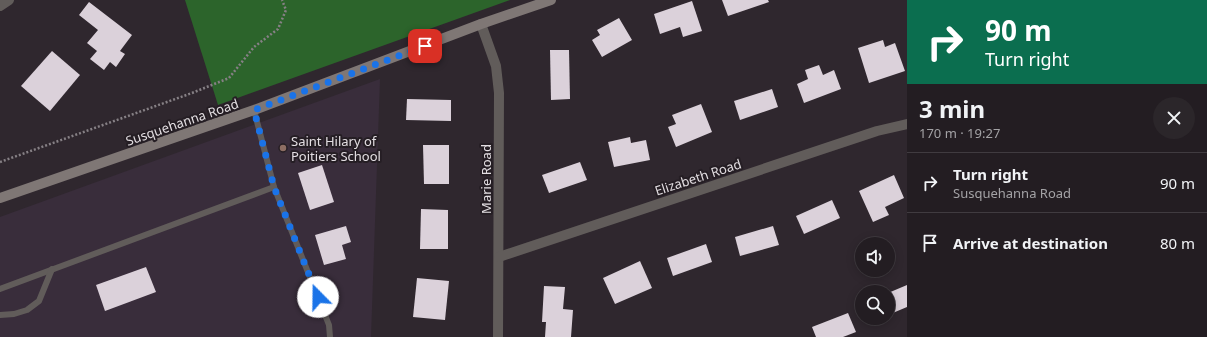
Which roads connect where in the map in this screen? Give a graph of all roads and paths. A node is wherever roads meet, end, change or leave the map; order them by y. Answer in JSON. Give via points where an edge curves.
{"nodes":[{"id":1,"x":9,"y":0,"type":"edge"},
{"id":2,"x":282,"y":0,"type":"edge"},
{"id":3,"x":551,"y":0,"type":"edge"},
{"id":4,"x":0,"y":6,"type":"edge"},
{"id":5,"x":482,"y":24,"type":"junction"},
{"id":6,"x":254,"y":110,"type":"junction"},
{"id":7,"x":907,"y":124,"type":"edge"},
{"id":8,"x":0,"y":162,"type":"edge"},
{"id":9,"x":274,"y":187,"type":"junction"},
{"id":10,"x":0,"y":198,"type":"edge"},
{"id":11,"x":499,"y":257,"type":"junction"},
{"id":12,"x":52,"y":269,"type":"junction"},
{"id":13,"x":0,"y":289,"type":"edge"},
{"id":14,"x":0,"y":315,"type":"edge"},
{"id":15,"x":330,"y":337,"type":"edge"},
{"id":16,"x":498,"y":337,"type":"edge"}],
"edges":[{"from":1,"to":4,"type":"street"},
{"from":2,"to":8,"type":"path","via":[[286,10],[278,30],[254,47],[229,78]]},
{"from":3,"to":5,"type":"main road","name":"Susquehanna Road"},
{"from":5,"to":6,"type":"main road","name":"Susquehanna Road"},
{"from":5,"to":11,"type":"street","name":"Marie Road","via":[[496,66],[499,93]]},
{"from":6,"to":9,"type":"lane"},
{"from":6,"to":10,"type":"main road","name":"Susquehanna Road"},
{"from":7,"to":11,"type":"street","name":"Elizabeth Road","via":[[877,131]]},
{"from":9,"to":12,"type":"lane"},
{"from":9,"to":15,"type":"lane","via":[[329,325]]},
{"from":11,"to":16,"type":"street","name":"Marie Road"},
{"from":12,"to":13,"type":"lane"},
{"from":12,"to":14,"type":"lane","via":[[39,301],[27,310]]}]}
